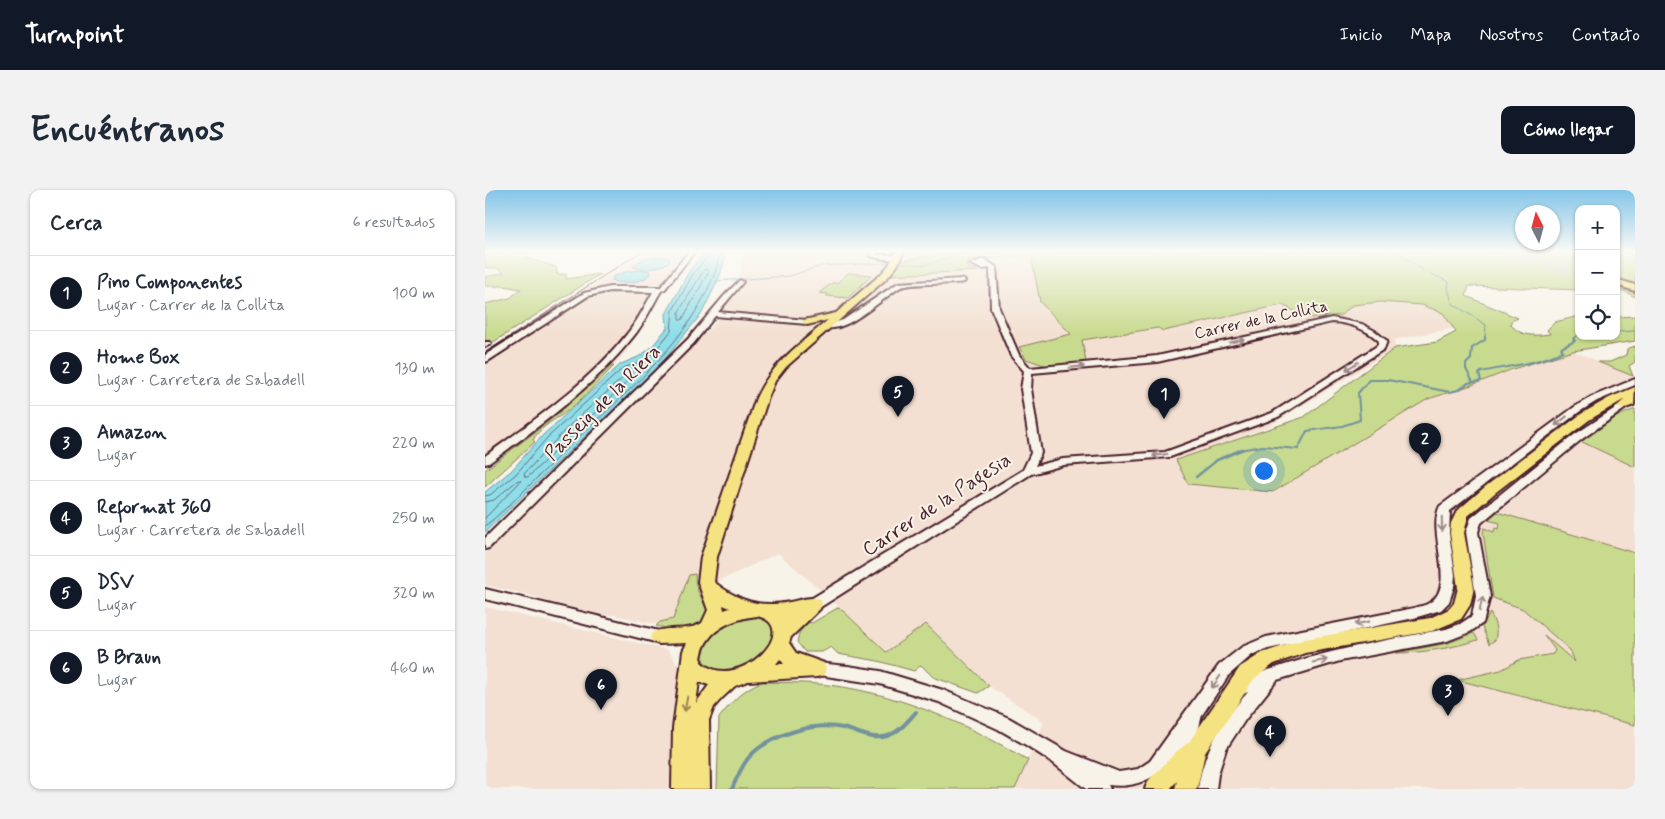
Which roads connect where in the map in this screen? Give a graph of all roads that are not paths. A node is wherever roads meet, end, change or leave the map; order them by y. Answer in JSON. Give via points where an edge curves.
{"nodes":[{"id":1,"x":666,"y":279,"type":"edge"},
{"id":2,"x":880,"y":279,"type":"edge"},
{"id":3,"x":990,"y":279,"type":"edge"},
{"id":4,"x":962,"y":281,"type":"dead end"},
{"id":5,"x":740,"y":282,"type":"dead end"},
{"id":6,"x":1620,"y":282,"type":"edge"},
{"id":7,"x":1635,"y":286,"type":"edge"},
{"id":8,"x":658,"y":288,"type":"junction"},
{"id":9,"x":714,"y":314,"type":"junction"},
{"id":10,"x":819,"y":324,"type":"junction"},
{"id":11,"x":485,"y":359,"type":"edge"},
{"id":12,"x":1028,"y":371,"type":"junction"},
{"id":13,"x":1635,"y":382,"type":"edge"},
{"id":14,"x":1634,"y":394,"type":"edge"},
{"id":15,"x":1615,"y":405,"type":"junction"},
{"id":16,"x":1036,"y":453,"type":"junction"},
{"id":17,"x":485,"y":461,"type":"edge"},
{"id":18,"x":1063,"y":462,"type":"junction"},
{"id":19,"x":1027,"y":472,"type":"junction"},
{"id":20,"x":485,"y":544,"type":"edge"},
{"id":21,"x":708,"y":586,"type":"junction"},
{"id":22,"x":485,"y":594,"type":"edge"},
{"id":23,"x":814,"y":604,"type":"junction"},
{"id":24,"x":752,"y":610,"type":"junction"},
{"id":25,"x":769,"y":612,"type":"junction"},
{"id":26,"x":708,"y":628,"type":"junction"},
{"id":27,"x":659,"y":637,"type":"junction"},
{"id":28,"x":781,"y":640,"type":"junction"},
{"id":29,"x":692,"y":660,"type":"junction"},
{"id":30,"x":817,"y":669,"type":"junction"},
{"id":31,"x":1273,"y":674,"type":"junction"},
{"id":32,"x":739,"y":676,"type":"junction"},
{"id":33,"x":1234,"y":691,"type":"junction"},
{"id":34,"x":1198,"y":706,"type":"junction"},
{"id":35,"x":1059,"y":757,"type":"junction"},
{"id":36,"x":1194,"y":764,"type":"edge"},
{"id":37,"x":1084,"y":782,"type":"edge"},
{"id":38,"x":683,"y":789,"type":"edge"},
{"id":39,"x":699,"y":789,"type":"edge"},
{"id":40,"x":1101,"y":789,"type":"edge"},
{"id":41,"x":1156,"y":789,"type":"edge"},
{"id":42,"x":1207,"y":789,"type":"edge"}],
"edges":[{"from":1,"to":8,"type":"street"},
{"from":2,"to":10,"type":"main road","via":[[841,314]]},
{"from":3,"to":12,"type":"street","via":[[995,308],[1015,356]]},
{"from":4,"to":10,"type":"street","via":[[901,284],[846,322],[837,326]]},
{"from":5,"to":9,"type":"street","name":"Passeig de la Riera"},
{"from":6,"to":7,"type":"highway"},
{"from":8,"to":11,"type":"street","via":[[610,289],[586,294]]},
{"from":8,"to":17,"type":"street","via":[[631,335],[604,365],[545,417]]},
{"from":9,"to":10,"type":"street"},
{"from":9,"to":20,"type":"street","name":"Passeig de la Riera","via":[[691,341]]},
{"from":10,"to":21,"type":"main road","via":[[768,384],[709,557],[705,575]]},
{"from":12,"to":16,"type":"street","name":"Carrer de la Pagesia","via":[[1025,389]]},
{"from":12,"to":18,"type":"street","name":"Carrer de la Collita","one_way":true,"via":[[1157,358],[1327,320],[1355,324],[1383,341],[1381,347],[1275,416],[1166,455]]},
{"from":13,"to":34,"type":"street","one_way":true,"via":[[1576,410],[1444,509],[1441,518],[1448,585],[1443,600],[1435,606],[1253,648],[1224,670]]},
{"from":14,"to":15,"type":"main road","via":[[1630,403]]},
{"from":31,"to":15,"type":"street","one_way":true,"via":[[1312,662],[1447,635],[1478,619],[1483,596],[1472,532],[1475,520]]},
{"from":15,"to":33,"type":"main road","via":[[1585,417],[1462,514],[1457,533],[1466,588],[1462,605],[1455,614],[1432,624],[1275,654],[1253,667]]},
{"from":16,"to":18,"type":"street","name":"Carrer de la Collita"},
{"from":16,"to":19,"type":"street","name":"Carrer de la Pagesia"},
{"from":18,"to":19,"type":"street","name":"Carrer de la Collita"},
{"from":19,"to":23,"type":"street","name":"Carrer de la Pagesia"},
{"from":21,"to":24,"type":"main road","via":[[724,599]]},
{"from":21,"to":26,"type":"main road","via":[[715,610]]},
{"from":22,"to":27,"type":"street"},
{"from":23,"to":25,"type":"main road"},
{"from":23,"to":28,"type":"main road"},
{"from":24,"to":25,"type":"main road"},
{"from":24,"to":26,"type":"main road","via":[[730,614]]},
{"from":25,"to":28,"type":"main road","via":[[780,621]]},
{"from":26,"to":27,"type":"main road","via":[[687,636]]},
{"from":26,"to":29,"type":"main road","via":[[695,644]]},
{"from":27,"to":29,"type":"main road","via":[[686,651]]},
{"from":28,"to":30,"type":"main road","via":[[794,660]]},
{"from":28,"to":32,"type":"main road","via":[[763,664]]},
{"from":29,"to":32,"type":"main road","via":[[695,670],[705,677],[720,680]]},
{"from":29,"to":38,"type":"main road","one_way":true,"via":[[683,728]]},
{"from":30,"to":32,"type":"main road"},
{"from":30,"to":35,"type":"street","via":[[873,676],[940,697],[1004,725]]},
{"from":31,"to":33,"type":"street"},
{"from":31,"to":36,"type":"street"},
{"from":32,"to":39,"type":"main road","via":[[709,697],[702,710],[699,720]]},
{"from":33,"to":36,"type":"main road"},
{"from":34,"to":35,"type":"street","via":[[1168,752],[1141,777],[1119,781]]},
{"from":34,"to":36,"type":"street"},
{"from":35,"to":37,"type":"street"},
{"from":36,"to":41,"type":"main road"},
{"from":36,"to":42,"type":"street"},
{"from":37,"to":40,"type":"street"}]}
